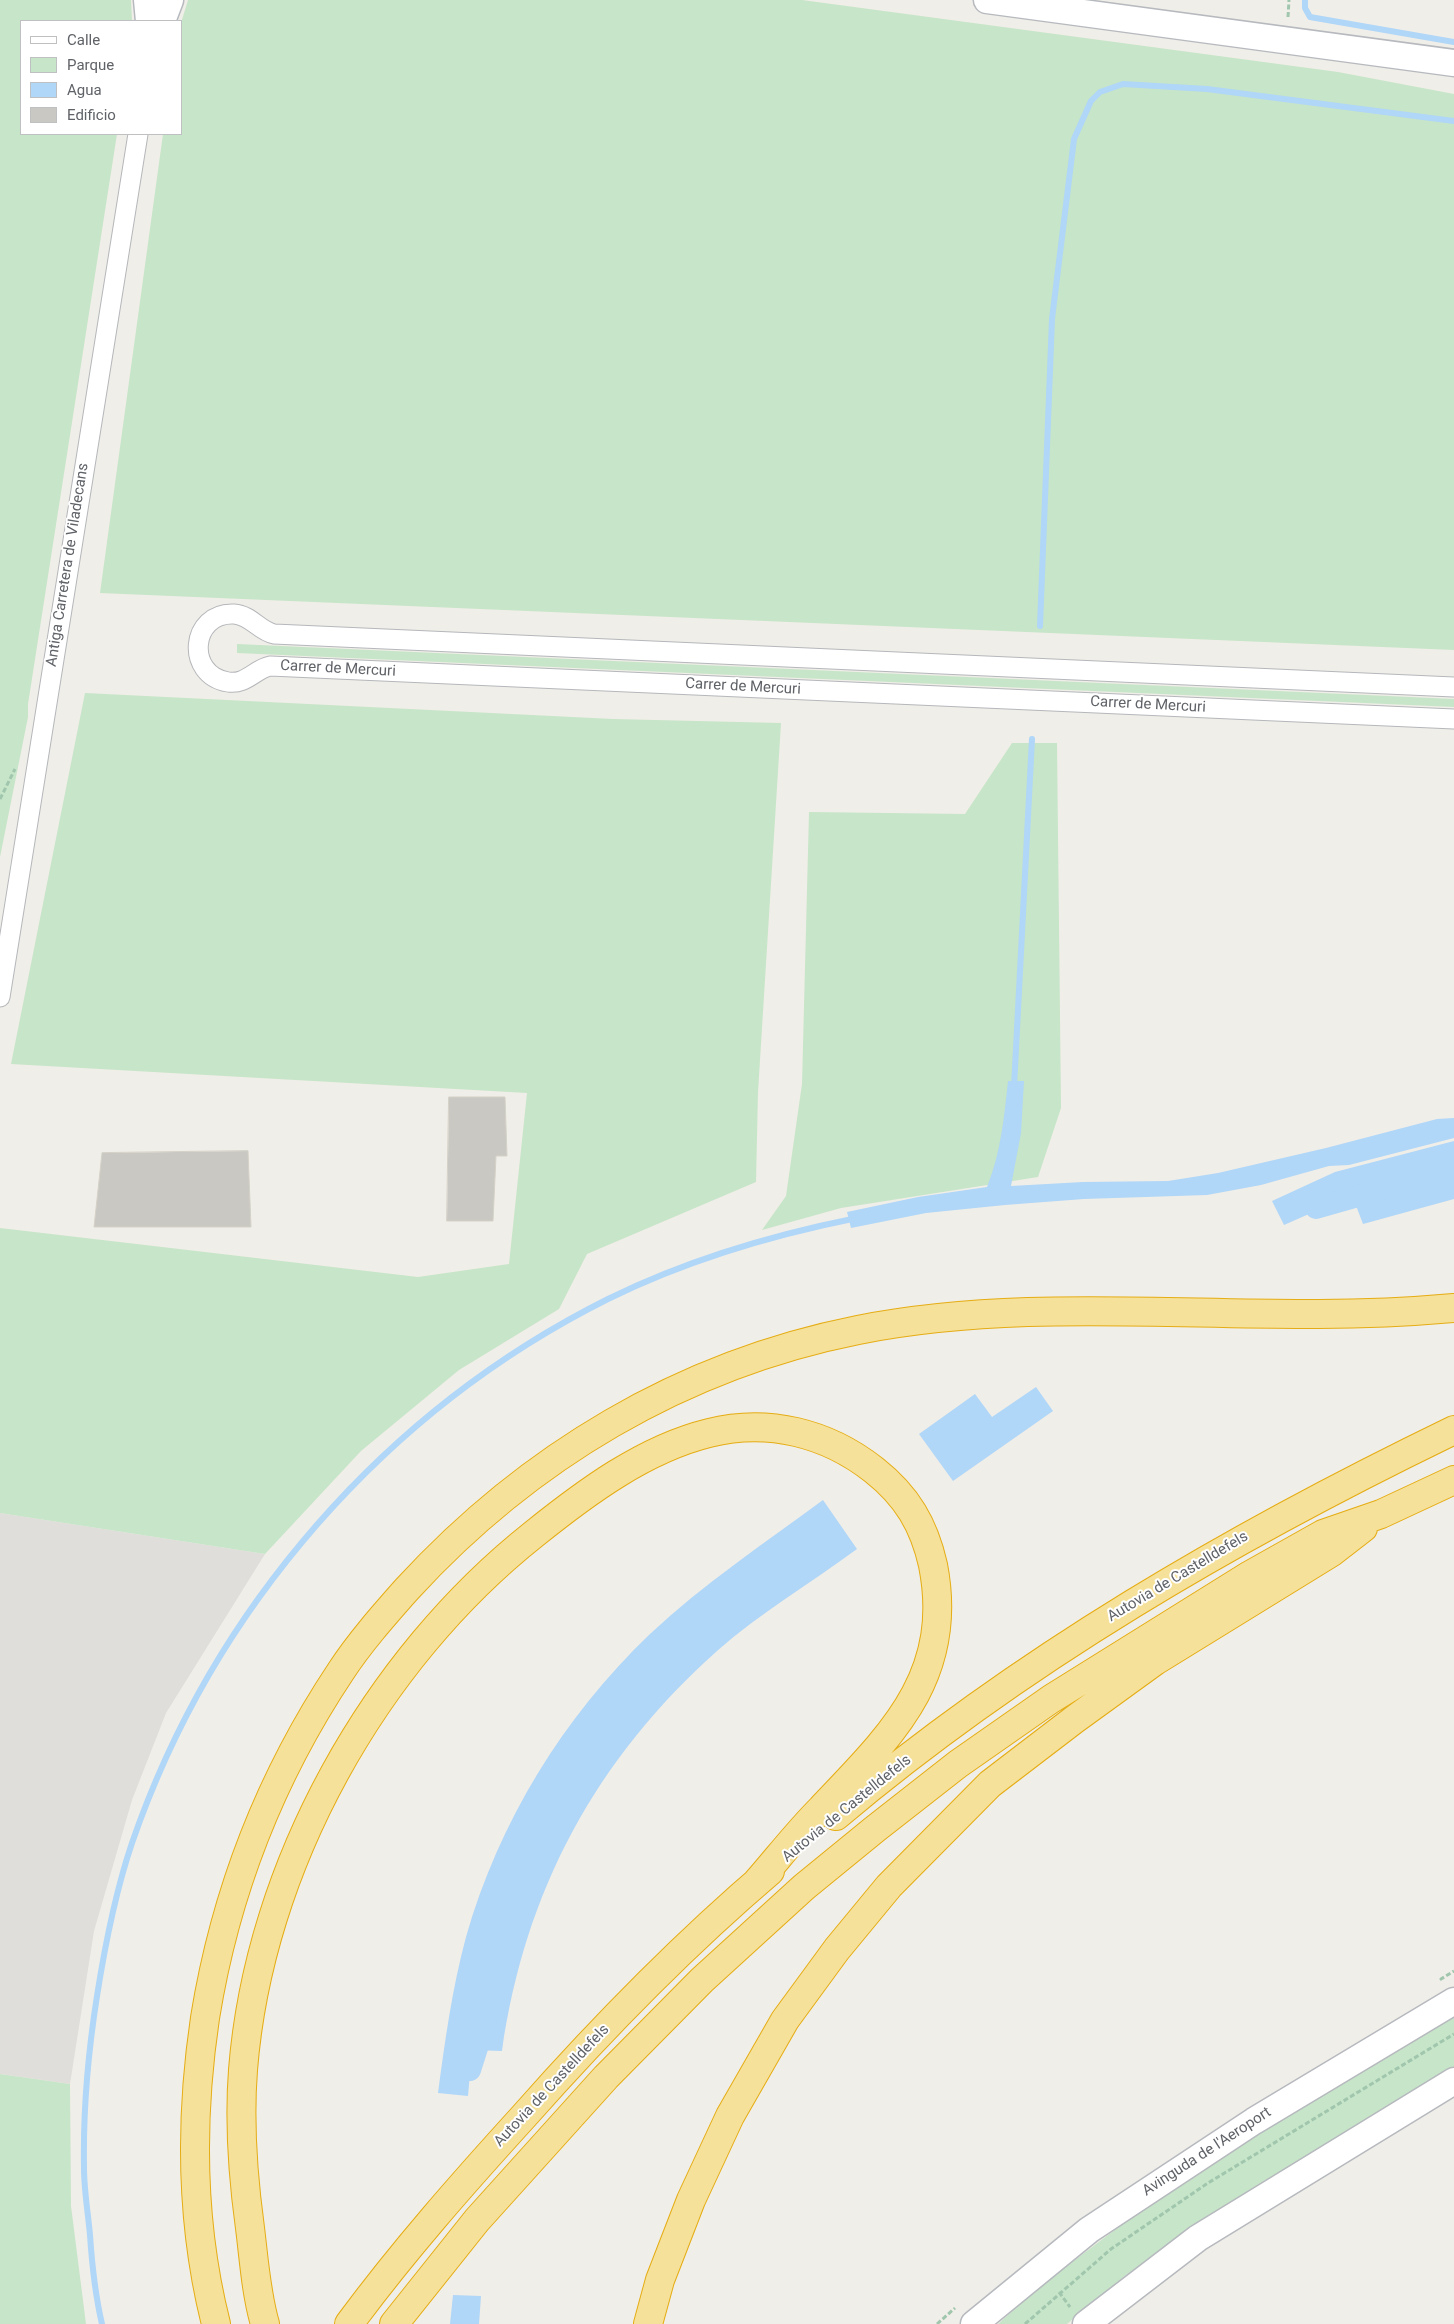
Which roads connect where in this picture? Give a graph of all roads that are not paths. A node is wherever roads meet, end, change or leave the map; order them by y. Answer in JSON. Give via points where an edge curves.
{"nodes":[{"id":1,"x":147,"y":0,"type":"edge"},
{"id":2,"x":170,"y":0,"type":"edge"},
{"id":3,"x":987,"y":0,"type":"edge"},
{"id":4,"x":149,"y":20,"type":"edge"},
{"id":5,"x":162,"y":20,"type":"edge"},
{"id":6,"x":1454,"y":63,"type":"edge"},
{"id":7,"x":138,"y":135,"type":"edge"},
{"id":8,"x":1454,"y":687,"type":"edge"},
{"id":9,"x":1454,"y":719,"type":"edge"},
{"id":10,"x":0,"y":997,"type":"edge"},
{"id":11,"x":1454,"y":1308,"type":"edge"},
{"id":12,"x":1454,"y":1430,"type":"edge"},
{"id":13,"x":1454,"y":1480,"type":"edge"},
{"id":14,"x":1381,"y":1514,"type":"junction"},
{"id":15,"x":757,"y":1882,"type":"junction"},
{"id":16,"x":1454,"y":2001,"type":"edge"},
{"id":17,"x":1454,"y":2082,"type":"edge"},
{"id":18,"x":263,"y":2317,"type":"edge"},
{"id":19,"x":216,"y":2324,"type":"edge"},
{"id":20,"x":349,"y":2324,"type":"edge"},
{"id":21,"x":394,"y":2324,"type":"edge"},
{"id":22,"x":648,"y":2324,"type":"edge"},
{"id":23,"x":974,"y":2324,"type":"edge"},
{"id":24,"x":1086,"y":2324,"type":"edge"}],
"edges":[{"from":1,"to":4,"type":"street"},
{"from":2,"to":5,"type":"street"},
{"from":3,"to":6,"type":"street"},
{"from":7,"to":10,"type":"street","name":"Antiga Carretera de Viladecans"},
{"from":8,"to":9,"type":"street","name":"Carrer de Mercuri","via":[[274,634],[264,631],[249,618],[235,614],[220,615],[208,624],[200,637],[198,649],[198,657],[207,669],[228,682],[246,680],[263,667],[270,666]]},
{"from":11,"to":19,"type":"highway","via":[[1320,1314],[1081,1310],[929,1320],[859,1330],[791,1346],[663,1395],[597,1430],[470,1524],[374,1626],[341,1670],[276,1783],[227,1914],[210,1986],[198,2064],[194,2122],[200,2242]]},
{"from":12,"to":15,"type":"highway","name":"Autovia de Castelldefels","via":[[1342,1484],[1128,1605],[930,1742]]},
{"from":13,"to":14,"type":"highway"},
{"from":14,"to":21,"type":"highway","via":[[1323,1534],[1250,1575],[1050,1699],[958,1764],[811,1881],[702,1980],[606,2077],[477,2220]]},
{"from":14,"to":22,"type":"highway","via":[[1332,1552],[1155,1661],[1075,1719],[990,1784],[889,1886],[836,1949],[785,2020],[730,2116],[691,2200],[660,2280]]},
{"from":15,"to":18,"type":"highway","via":[[817,1812],[875,1754],[908,1708],[923,1680],[935,1642],[938,1610],[927,1540],[907,1502],[883,1478],[839,1446],[809,1434],[780,1428],[747,1427],[709,1433],[674,1444],[623,1470],[569,1506],[512,1552],[464,1595],[409,1658],[360,1730],[320,1802],[292,1866],[269,1932],[253,1999],[243,2069],[242,2138],[247,2209]]},
{"from":15,"to":20,"type":"highway","name":"Autovia de Castelldefels","via":[[580,2052],[452,2194]]},
{"from":16,"to":23,"type":"street","name":"Avinguda de l'Aeroport","via":[[1254,2121],[1089,2230]]},
{"from":17,"to":24,"type":"street","via":[[1198,2238]]}]}
